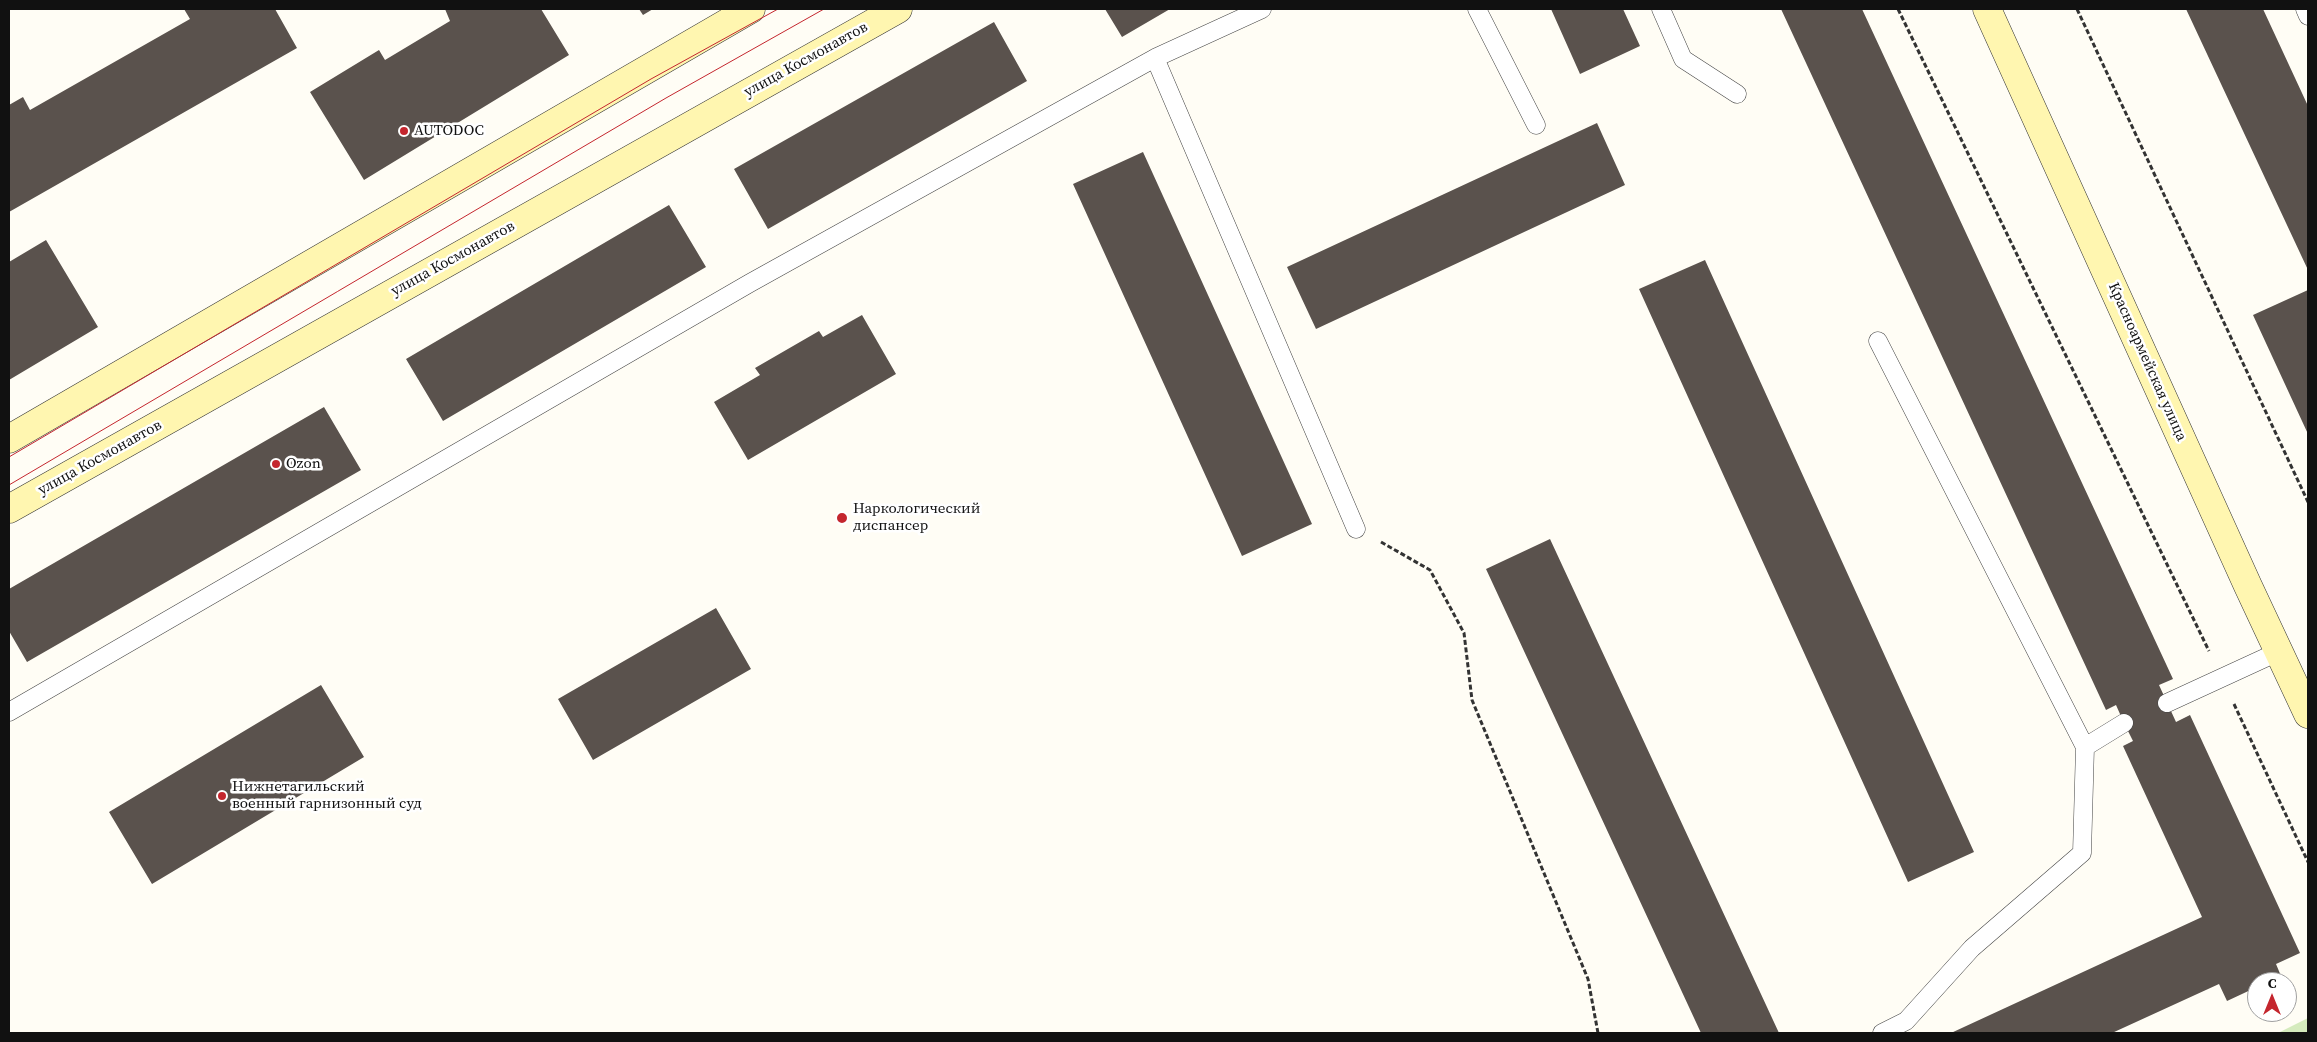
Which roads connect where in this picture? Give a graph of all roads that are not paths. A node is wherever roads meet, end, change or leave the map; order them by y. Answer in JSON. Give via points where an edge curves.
{"nodes":[{"id":1,"x":751,"y":9,"type":"edge"},
{"id":2,"x":898,"y":9,"type":"edge"},
{"id":3,"x":1262,"y":9,"type":"edge"},
{"id":4,"x":1477,"y":9,"type":"edge"},
{"id":5,"x":1661,"y":9,"type":"edge"},
{"id":6,"x":1987,"y":9,"type":"edge"},
{"id":7,"x":2305,"y":9,"type":"edge"},
{"id":8,"x":2308,"y":16,"type":"edge"},
{"id":9,"x":1155,"y":58,"type":"junction"},
{"id":10,"x":1737,"y":94,"type":"dead end"},
{"id":11,"x":1536,"y":125,"type":"dead end"},
{"id":12,"x":1878,"y":341,"type":"dead end"},
{"id":13,"x":9,"y":439,"type":"edge"},
{"id":14,"x":9,"y":510,"type":"edge"},
{"id":15,"x":1356,"y":529,"type":"road end"},
{"id":16,"x":2280,"y":651,"type":"junction"},
{"id":17,"x":2167,"y":703,"type":"dead end"},
{"id":18,"x":9,"y":712,"type":"edge"},
{"id":19,"x":2308,"y":714,"type":"edge"},
{"id":20,"x":2124,"y":723,"type":"dead end"},
{"id":21,"x":2085,"y":747,"type":"junction"},
{"id":22,"x":1882,"y":1033,"type":"edge"}],
"edges":[{"from":1,"to":13,"type":"main road"},
{"from":2,"to":14,"type":"main road","name":"улица Космонавтов"},
{"from":3,"to":9,"type":"lane"},
{"from":4,"to":11,"type":"lane"},
{"from":5,"to":10,"type":"lane","via":[[1684,59]]},
{"from":6,"to":16,"type":"main road","name":"Красноармейская улица"},
{"from":7,"to":8,"type":"lane"},
{"from":9,"to":15,"type":"lane"},
{"from":9,"to":18,"type":"lane","via":[[750,283]]},
{"from":12,"to":21,"type":"lane"},
{"from":16,"to":17,"type":"lane"},
{"from":16,"to":19,"type":"main road","name":"Красноармейская улица"},
{"from":20,"to":21,"type":"lane"},
{"from":21,"to":22,"type":"lane","via":[[2082,853],[1972,948],[1906,1021]]}]}
